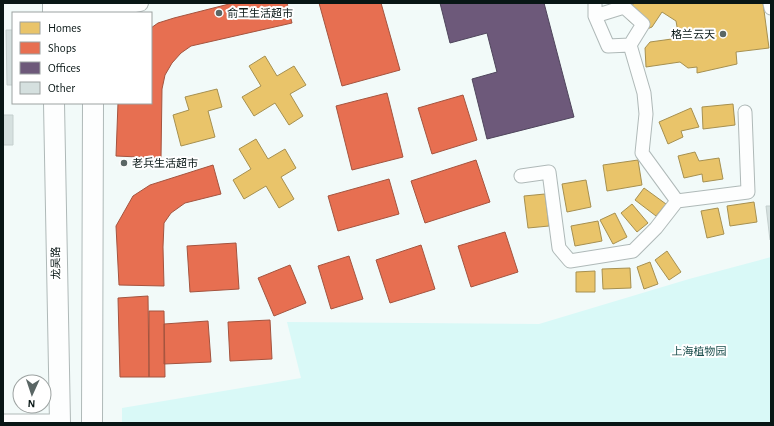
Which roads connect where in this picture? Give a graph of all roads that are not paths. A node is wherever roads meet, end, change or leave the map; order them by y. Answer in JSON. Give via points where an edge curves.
{"nodes":[{"id":1,"x":140,"y":3,"type":"edge"},
{"id":2,"x":770,"y":3,"type":"edge"},
{"id":3,"x":53,"y":8,"type":"edge"},
{"id":4,"x":94,"y":8,"type":"edge"},
{"id":5,"x":771,"y":8,"type":"edge"},
{"id":6,"x":595,"y":9,"type":"edge"},
{"id":7,"x":630,"y":45,"type":"junction"},
{"id":8,"x":54,"y":104,"type":"edge"},
{"id":9,"x":94,"y":104,"type":"edge"},
{"id":10,"x":745,"y":112,"type":"dead end"},
{"id":11,"x":521,"y":176,"type":"dead end"},
{"id":12,"x":677,"y":201,"type":"junction"},
{"id":13,"x":3,"y":421,"type":"edge"},
{"id":14,"x":60,"y":422,"type":"edge"},
{"id":15,"x":92,"y":423,"type":"edge"}],
"edges":[{"from":1,"to":4,"type":"street","via":[[124,7]]},
{"from":2,"to":5,"type":"street"},
{"from":3,"to":4,"type":"street"},
{"from":6,"to":7,"type":"street","via":[[608,46]]},
{"from":6,"to":7,"type":"street","via":[[624,7],[643,24]]},
{"from":7,"to":12,"type":"street","via":[[644,93],[646,114],[642,153]]},
{"from":8,"to":14,"type":"main road","name":"龙吴路"},
{"from":9,"to":15,"type":"main road"},
{"from":10,"to":12,"type":"street","via":[[748,192]]},
{"from":11,"to":12,"type":"street","via":[[549,172],[559,248],[570,261],[633,251],[656,228]]},
{"from":13,"to":14,"type":"street"}]}
